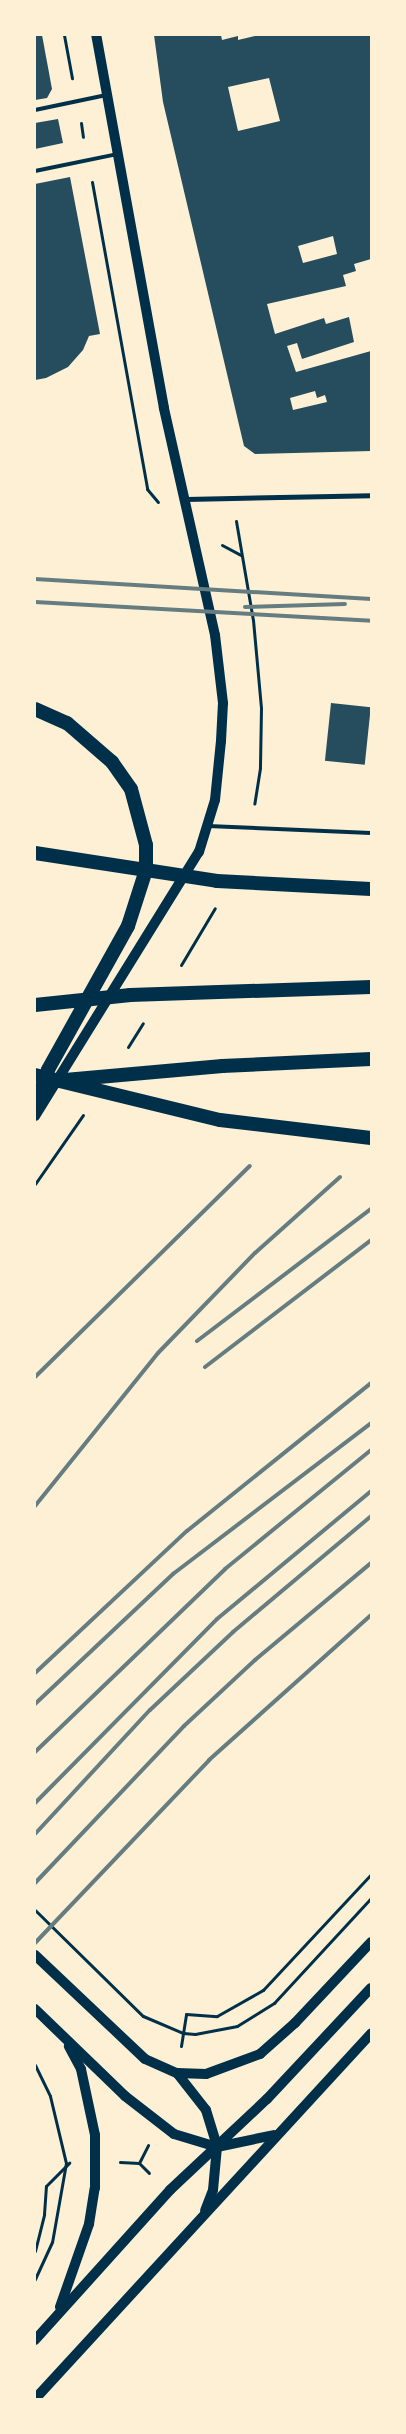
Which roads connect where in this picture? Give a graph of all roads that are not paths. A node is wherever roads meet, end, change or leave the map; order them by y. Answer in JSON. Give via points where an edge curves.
{"nodes":[{"id":1,"x":96,"y":35,"type":"edge"},
{"id":2,"x":106,"y":96,"type":"junction"},
{"id":3,"x":35,"y":110,"type":"edge"},
{"id":4,"x":118,"y":154,"type":"junction"},
{"id":5,"x":35,"y":171,"type":"edge"},
{"id":6,"x":371,"y":494,"type":"edge"},
{"id":7,"x":186,"y":499,"type":"junction"},
{"id":8,"x":35,"y":709,"type":"edge"},
{"id":9,"x":208,"y":826,"type":"junction"},
{"id":10,"x":371,"y":833,"type":"edge"},
{"id":11,"x":35,"y":853,"type":"edge"},
{"id":12,"x":371,"y":889,"type":"edge"},
{"id":13,"x":371,"y":987,"type":"edge"},
{"id":14,"x":35,"y":1005,"type":"edge"},
{"id":15,"x":371,"y":1059,"type":"edge"},
{"id":16,"x":35,"y":1075,"type":"edge"},
{"id":17,"x":35,"y":1085,"type":"edge"},
{"id":18,"x":35,"y":1107,"type":"edge"},
{"id":19,"x":35,"y":1116,"type":"edge"},
{"id":20,"x":371,"y":1138,"type":"edge"},
{"id":21,"x":371,"y":1942,"type":"edge"},
{"id":22,"x":35,"y":1954,"type":"edge"},
{"id":23,"x":371,"y":1988,"type":"edge"},
{"id":24,"x":35,"y":2009,"type":"edge"},
{"id":25,"x":371,"y":2033,"type":"edge"},
{"id":26,"x":65,"y":2038,"type":"junction"},
{"id":27,"x":177,"y":2074,"type":"junction"},
{"id":28,"x":274,"y":2136,"type":"junction"},
{"id":29,"x":217,"y":2147,"type":"junction"},
{"id":30,"x":202,"y":2218,"type":"junction"},
{"id":31,"x":59,"y":2310,"type":"junction"},
{"id":32,"x":35,"y":2340,"type":"edge"},
{"id":33,"x":35,"y":2399,"type":"edge"}],
"edges":[{"from":1,"to":2,"type":"main road"},
{"from":2,"to":3,"type":"lane"},
{"from":2,"to":4,"type":"main road"},
{"from":4,"to":5,"type":"lane"},
{"from":4,"to":7,"type":"main road","via":[[164,408]]},
{"from":6,"to":7,"type":"street"},
{"from":7,"to":9,"type":"main road","via":[[215,635],[223,703],[219,768]]},
{"from":8,"to":18,"type":"highway","via":[[66,723],[112,762],[131,789],[146,845],[146,870],[130,919],[48,1070]]},
{"from":9,"to":10,"type":"lane"},
{"from":9,"to":19,"type":"main road","via":[[188,873]]},
{"from":11,"to":12,"type":"highway","via":[[217,881]]},
{"from":13,"to":14,"type":"highway","via":[[130,995]]},
{"from":15,"to":17,"type":"highway","via":[[204,1067]]},
{"from":16,"to":20,"type":"highway","via":[[220,1120]]},
{"from":21,"to":27,"type":"main road","via":[[295,2023],[260,2054],[206,2074]]},
{"from":22,"to":27,"type":"main road","via":[[145,2059]]},
{"from":23,"to":29,"type":"main road","via":[[306,2060]]},
{"from":24,"to":26,"type":"main road"},
{"from":25,"to":28,"type":"main road"},
{"from":26,"to":29,"type":"main road","via":[[158,2124],[174,2134]]},
{"from":26,"to":31,"type":"main road","via":[[81,2069],[95,2135],[95,2188],[89,2224]]},
{"from":27,"to":29,"type":"main road","via":[[206,2110]]},
{"from":28,"to":29,"type":"main road"},
{"from":28,"to":30,"type":"main road"},
{"from":29,"to":30,"type":"main road","via":[[213,2190]]},
{"from":29,"to":31,"type":"main road","via":[[170,2190]]},
{"from":30,"to":33,"type":"main road"},
{"from":31,"to":32,"type":"main road"}]}
